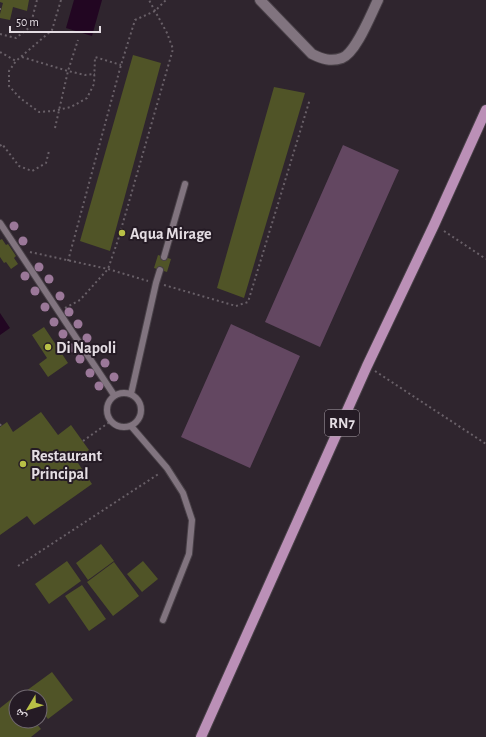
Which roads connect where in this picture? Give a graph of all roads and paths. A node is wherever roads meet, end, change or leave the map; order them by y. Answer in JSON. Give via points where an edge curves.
{"nodes":[{"id":1,"x":37,"y":0,"type":"edge"},
{"id":2,"x":61,"y":0,"type":"edge"},
{"id":3,"x":149,"y":0,"type":"edge"},
{"id":4,"x":166,"y":0,"type":"edge"},
{"id":5,"x":260,"y":0,"type":"edge"},
{"id":6,"x":378,"y":0,"type":"edge"},
{"id":7,"x":155,"y":11,"type":"junction"},
{"id":8,"x":0,"y":34,"type":"edge"},
{"id":9,"x":78,"y":40,"type":"dead end"},
{"id":10,"x":0,"y":52,"type":"edge"},
{"id":11,"x":22,"y":56,"type":"junction"},
{"id":12,"x":16,"y":61,"type":"junction"},
{"id":13,"x":121,"y":65,"type":"junction"},
{"id":14,"x":68,"y":71,"type":"junction"},
{"id":15,"x":95,"y":74,"type":"junction"},
{"id":16,"x":310,"y":98,"type":"dead end"},
{"id":17,"x":60,"y":110,"type":"junction"},
{"id":18,"x":486,"y":110,"type":"edge"},
{"id":19,"x":55,"y":128,"type":"dead end"},
{"id":20,"x":0,"y":146,"type":"edge"},
{"id":21,"x":49,"y":151,"type":"dead end"},
{"id":22,"x":185,"y":184,"type":"dead end"},
{"id":23,"x":0,"y":223,"type":"edge"},
{"id":24,"x":434,"y":225,"type":"junction"},
{"id":25,"x":17,"y":249,"type":"junction"},
{"id":26,"x":164,"y":257,"type":"dead end"},
{"id":27,"x":486,"y":259,"type":"edge"},
{"id":28,"x":68,"y":261,"type":"junction"},
{"id":29,"x":108,"y":269,"type":"junction"},
{"id":30,"x":160,"y":270,"type":"dead end"},
{"id":31,"x":156,"y":283,"type":"junction"},
{"id":32,"x":59,"y":312,"type":"junction"},
{"id":33,"x":368,"y":366,"type":"junction"},
{"id":34,"x":131,"y":394,"type":"junction"},
{"id":35,"x":114,"y":395,"type":"junction"},
{"id":36,"x":110,"y":421,"type":"junction"},
{"id":37,"x":131,"y":426,"type":"junction"},
{"id":38,"x":83,"y":441,"type":"dead end"},
{"id":39,"x":486,"y":444,"type":"edge"},
{"id":40,"x":167,"y":468,"type":"junction"},
{"id":41,"x":18,"y":566,"type":"dead end"},
{"id":42,"x":163,"y":620,"type":"dead end"},
{"id":43,"x":201,"y":737,"type":"edge"}],
"edges":[{"from":1,"to":8,"type":"path","via":[[30,27],[16,38]]},
{"from":2,"to":11,"type":"path","via":[[52,30]]},
{"from":3,"to":7,"type":"path"},
{"from":4,"to":7,"type":"path"},
{"from":5,"to":6,"type":"street","via":[[312,54],[322,59],[333,60],[344,58],[354,48]]},
{"from":7,"to":13,"type":"path","via":[[135,20]]},
{"from":7,"to":29,"type":"path","via":[[174,50]]},
{"from":9,"to":14,"type":"path"},
{"from":10,"to":12,"type":"path"},
{"from":11,"to":12,"type":"path"},
{"from":11,"to":14,"type":"path"},
{"from":12,"to":17,"type":"path","via":[[9,71],[10,86],[20,98],[39,112]]},
{"from":13,"to":15,"type":"path","via":[[95,57]]},
{"from":13,"to":28,"type":"path"},
{"from":14,"to":15,"type":"path","via":[[85,75]]},
{"from":14,"to":17,"type":"path"},
{"from":15,"to":17,"type":"path","via":[[94,84],[87,98]]},
{"from":16,"to":31,"type":"path","via":[[248,302],[236,306]]},
{"from":17,"to":19,"type":"path"},
{"from":18,"to":24,"type":"main road","number":"RN7"},
{"from":20,"to":21,"type":"path","via":[[2,144],[19,166],[32,171],[46,163]]},
{"from":22,"to":26,"type":"lane"},
{"from":23,"to":25,"type":"lane"},
{"from":24,"to":27,"type":"path"},
{"from":24,"to":33,"type":"main road","number":"RN7"},
{"from":25,"to":28,"type":"path"},
{"from":25,"to":32,"type":"lane"},
{"from":28,"to":29,"type":"path"},
{"from":29,"to":31,"type":"path"},
{"from":29,"to":32,"type":"path","via":[[80,300]]},
{"from":30,"to":31,"type":"lane"},
{"from":31,"to":34,"type":"lane"},
{"from":32,"to":35,"type":"lane"},
{"from":33,"to":39,"type":"path"},
{"from":33,"to":43,"type":"main road","number":"RN7"},
{"from":34,"to":35,"type":"lane"},
{"from":34,"to":37,"type":"lane","via":[[137,398],[142,408],[139,419]]},
{"from":35,"to":36,"type":"lane","via":[[107,408]]},
{"from":36,"to":37,"type":"lane","via":[[120,427]]},
{"from":36,"to":38,"type":"path"},
{"from":37,"to":40,"type":"lane"},
{"from":40,"to":41,"type":"path"},
{"from":40,"to":42,"type":"lane","via":[[183,493],[192,520],[189,554]]}]}
